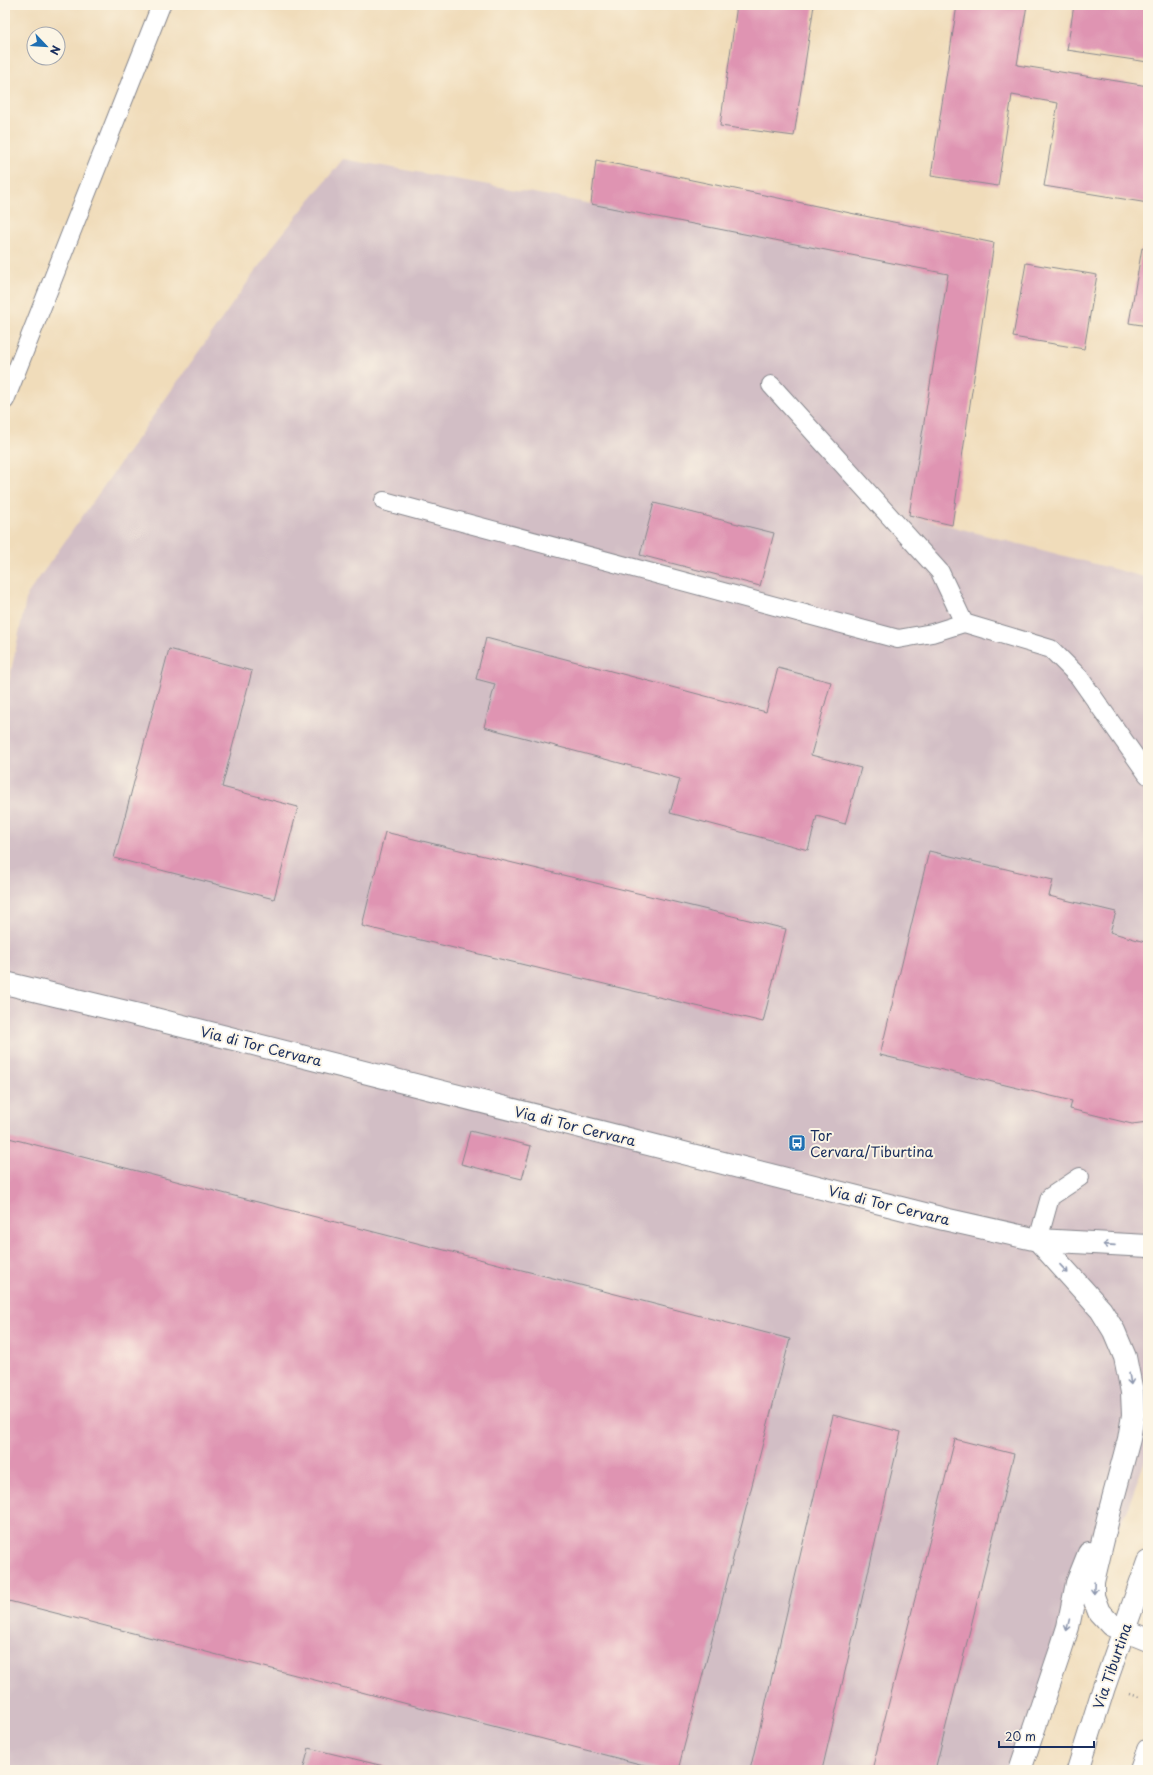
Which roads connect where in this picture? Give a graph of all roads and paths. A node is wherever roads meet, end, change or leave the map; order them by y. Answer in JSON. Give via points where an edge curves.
{"nodes":[{"id":1,"x":161,"y":5,"type":"edge"},
{"id":2,"x":771,"y":385,"type":"dead end"},
{"id":3,"x":5,"y":400,"type":"edge"},
{"id":4,"x":384,"y":501,"type":"dead end"},
{"id":5,"x":964,"y":623,"type":"junction"},
{"id":6,"x":1148,"y":775,"type":"edge"},
{"id":7,"x":5,"y":983,"type":"edge"},
{"id":8,"x":1080,"y":1177,"type":"dead end"},
{"id":9,"x":1038,"y":1240,"type":"junction"},
{"id":10,"x":1148,"y":1246,"type":"edge"},
{"id":11,"x":1110,"y":1510,"type":"junction"},
{"id":12,"x":1148,"y":1562,"type":"edge"},
{"id":13,"x":1124,"y":1631,"type":"junction"},
{"id":14,"x":1148,"y":1640,"type":"edge"},
{"id":15,"x":1130,"y":1694,"type":"dead end"},
{"id":16,"x":1139,"y":1697,"type":"dead end"},
{"id":17,"x":1148,"y":1750,"type":"edge"},
{"id":18,"x":1020,"y":1770,"type":"edge"},
{"id":19,"x":1078,"y":1770,"type":"edge"},
{"id":20,"x":1141,"y":1770,"type":"edge"}],
"edges":[{"from":1,"to":3,"type":"lane"},
{"from":2,"to":5,"type":"lane","via":[[940,572]]},
{"from":4,"to":5,"type":"lane","via":[[898,639],[932,633]]},
{"from":5,"to":6,"type":"lane","via":[[1051,649],[1079,677]]},
{"from":7,"to":9,"type":"street","name":"Via di Tor Cervara","via":[[852,1196]]},
{"from":8,"to":9,"type":"lane","via":[[1050,1197]]},
{"from":10,"to":9,"type":"street","name":"Via di Tor Cervara","one_way":true},
{"from":9,"to":11,"type":"street","one_way":true,"via":[[1104,1316],[1120,1345],[1128,1369],[1133,1415]]},
{"from":11,"to":13,"type":"street","one_way":true,"via":[[1093,1596],[1099,1612],[1105,1619]]},
{"from":11,"to":18,"type":"street","one_way":true,"via":[[1077,1583],[1066,1634]]},
{"from":12,"to":13,"type":"street","name":"Via Tiburtina"},
{"from":13,"to":14,"type":"street"},
{"from":13,"to":19,"type":"street","name":"Via Tiburtina"},
{"from":15,"to":16,"type":"path"},
{"from":17,"to":20,"type":"street"}]}
